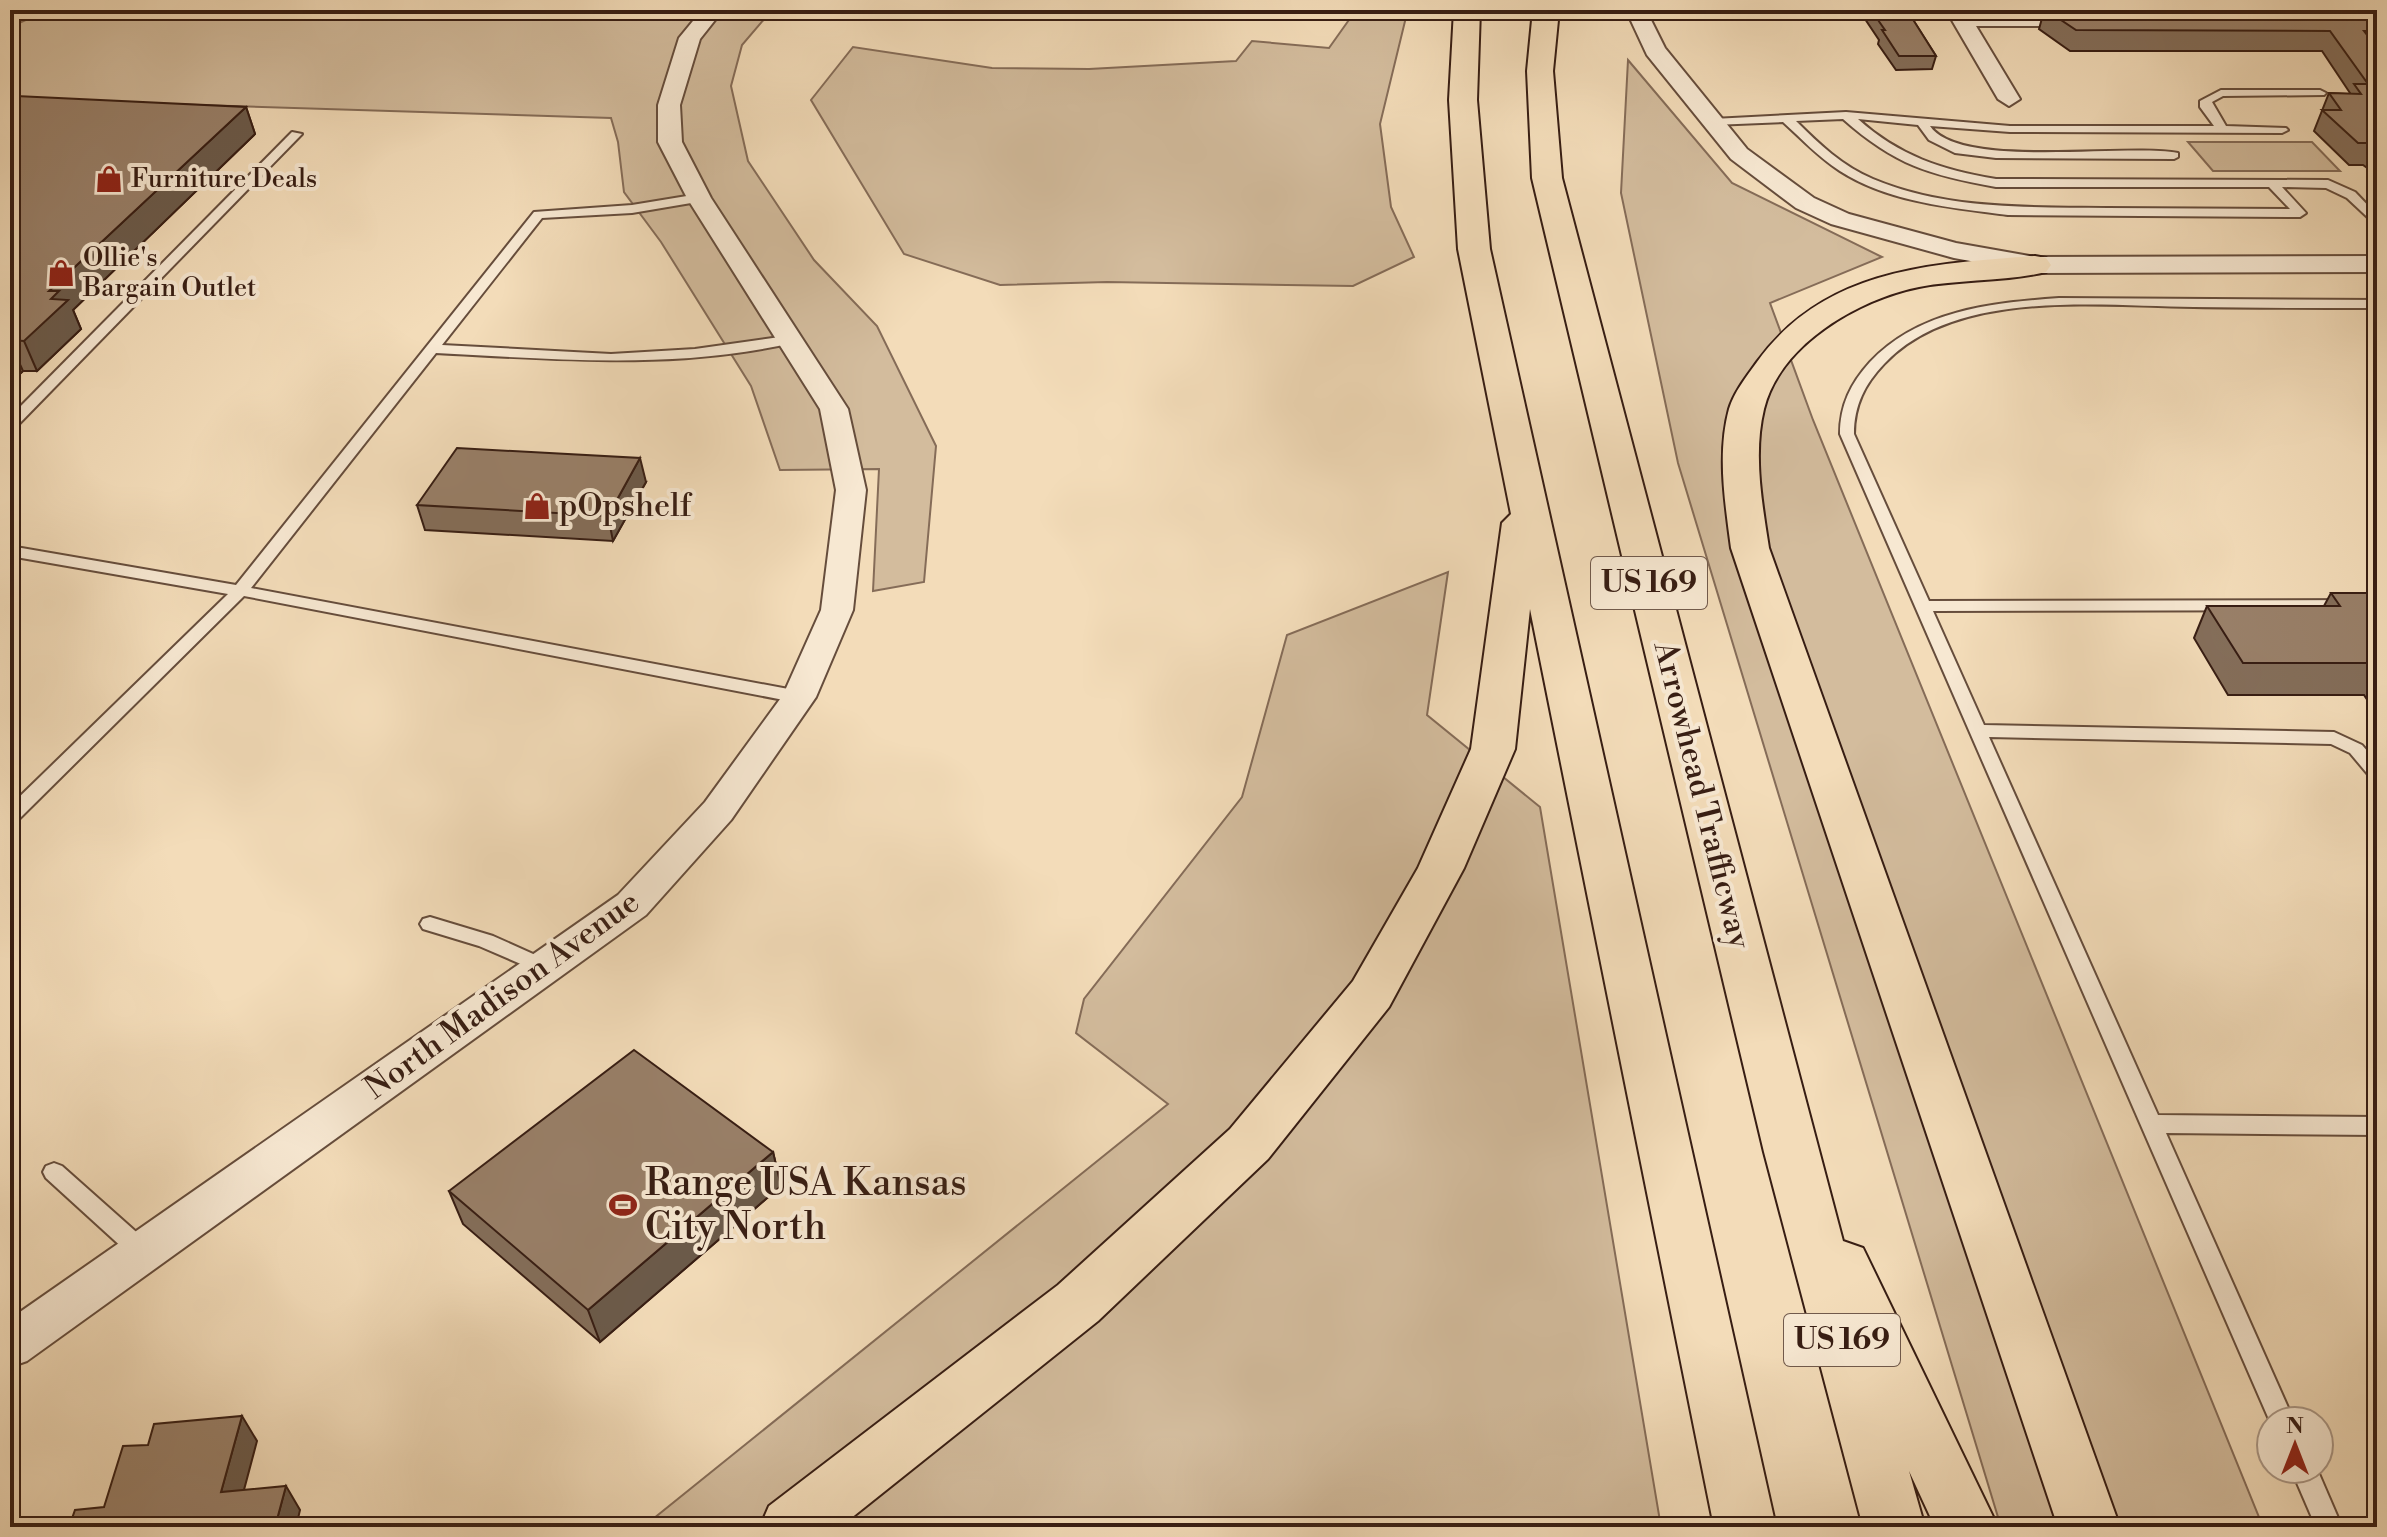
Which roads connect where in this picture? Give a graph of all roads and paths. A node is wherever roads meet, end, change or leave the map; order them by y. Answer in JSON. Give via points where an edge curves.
{"nodes":[{"id":1,"x":713,"y":10,"type":"edge"},
{"id":2,"x":1467,"y":10,"type":"edge"},
{"id":3,"x":1546,"y":10,"type":"edge"},
{"id":4,"x":1636,"y":10,"type":"edge"},
{"id":5,"x":1959,"y":15,"type":"edge"},
{"id":6,"x":2115,"y":20,"type":"edge"},
{"id":7,"x":2320,"y":93,"type":"dead end"},
{"id":8,"x":2009,"y":99,"type":"dead end"},
{"id":9,"x":1846,"y":115,"type":"junction"},
{"id":10,"x":1787,"y":119,"type":"junction"},
{"id":11,"x":1921,"y":120,"type":"junction"},
{"id":12,"x":1713,"y":122,"type":"junction"},
{"id":13,"x":2152,"y":130,"type":"junction"},
{"id":14,"x":2223,"y":130,"type":"junction"},
{"id":15,"x":2282,"y":130,"type":"dead end"},
{"id":16,"x":296,"y":134,"type":"dead end"},
{"id":17,"x":2174,"y":155,"type":"junction"},
{"id":18,"x":2198,"y":184,"type":"junction"},
{"id":19,"x":2272,"y":184,"type":"junction"},
{"id":20,"x":699,"y":198,"type":"junction"},
{"id":21,"x":2377,"y":222,"type":"edge"},
{"id":22,"x":2377,"y":254,"type":"edge"},
{"id":23,"x":2033,"y":256,"type":"junction"},
{"id":24,"x":2377,"y":264,"type":"edge"},
{"id":25,"x":2377,"y":304,"type":"edge"},
{"id":26,"x":787,"y":340,"type":"junction"},
{"id":27,"x":434,"y":349,"type":"junction"},
{"id":28,"x":10,"y":425,"type":"edge"},
{"id":29,"x":1525,"y":488,"type":"junction"},
{"id":30,"x":10,"y":551,"type":"edge"},
{"id":31,"x":239,"y":592,"type":"junction"},
{"id":32,"x":2377,"y":605,"type":"edge"},
{"id":33,"x":1923,"y":606,"type":"junction"},
{"id":34,"x":799,"y":697,"type":"junction"},
{"id":35,"x":1978,"y":731,"type":"junction"},
{"id":36,"x":2377,"y":774,"type":"edge"},
{"id":37,"x":10,"y":817,"type":"edge"},
{"id":38,"x":430,"y":924,"type":"dead end"},
{"id":39,"x":544,"y":967,"type":"junction"},
{"id":40,"x":2151,"y":1124,"type":"junction"},
{"id":41,"x":2377,"y":1126,"type":"edge"},
{"id":42,"x":1791,"y":1152,"type":"junction"},
{"id":43,"x":54,"y":1172,"type":"dead end"},
{"id":44,"x":144,"y":1253,"type":"junction"},
{"id":45,"x":10,"y":1346,"type":"edge"},
{"id":46,"x":2275,"y":1405,"type":"edge"},
{"id":47,"x":2311,"y":1485,"type":"edge"},
{"id":48,"x":791,"y":1527,"type":"edge"},
{"id":49,"x":1745,"y":1527,"type":"edge"},
{"id":50,"x":1894,"y":1527,"type":"edge"},
{"id":51,"x":1967,"y":1527,"type":"edge"},
{"id":52,"x":2089,"y":1527,"type":"edge"},
{"id":53,"x":2329,"y":1527,"type":"edge"}],
"edges":[{"from":1,"to":20,"type":"street","name":"North Madison Avenue","via":[[690,38],[669,105],[670,142]]},
{"from":2,"to":29,"type":"highway","number":"US 169","via":[[1462,87],[1474,249]]},
{"from":3,"to":42,"type":"highway","name":"Arrowhead Trafficway","number":"US 169","via":[[1540,71],[1547,178]]},
{"from":4,"to":12,"type":"street","via":[[1655,50]]},
{"from":5,"to":6,"type":"street"},
{"from":5,"to":8,"type":"street"},
{"from":7,"to":14,"type":"lane","via":[[2221,93],[2206,101],[2206,107]]},
{"from":9,"to":10,"type":"lane"},
{"from":9,"to":11,"type":"lane"},
{"from":9,"to":18,"type":"lane","via":[[1893,156],[1957,176],[1996,183]]},
{"from":10,"to":12,"type":"lane"},
{"from":10,"to":19,"type":"lane","via":[[1828,159],[1865,179],[1909,195],[1973,207],[2300,213]]},
{"from":11,"to":13,"type":"lane","via":[[2010,129]]},
{"from":11,"to":17,"type":"lane","via":[[1933,138],[1955,149]]},
{"from":12,"to":23,"type":"street","via":[[1739,154],[1805,203],[1882,233]]},
{"from":13,"to":14,"type":"lane"},
{"from":13,"to":17,"type":"lane"},
{"from":14,"to":15,"type":"lane"},
{"from":16,"to":28,"type":"lane"},
{"from":17,"to":18,"type":"lane"},
{"from":18,"to":19,"type":"lane"},
{"from":19,"to":21,"type":"lane","via":[[2328,184],[2351,195]]},
{"from":20,"to":26,"type":"street","name":"North Madison Avenue"},
{"from":20,"to":27,"type":"lane","via":[[538,215]]},
{"from":22,"to":23,"type":"street"},
{"from":23,"to":24,"type":"street"},
{"from":23,"to":52,"type":"highway","via":[[1889,284],[1844,298],[1808,322],[1780,346],[1747,407],[1741,494],[1750,548]]},
{"from":25,"to":33,"type":"lane","via":[[2073,302],[1960,315],[1904,336],[1880,354],[1852,395],[1847,434]]},
{"from":26,"to":27,"type":"lane","via":[[611,358]]},
{"from":26,"to":34,"type":"street","name":"North Madison Avenue","via":[[834,409],[851,490],[837,610]]},
{"from":27,"to":31,"type":"lane"},
{"from":29,"to":48,"type":"highway","via":[[1493,749],[1441,868],[1371,994],[1249,1144],[1078,1303]]},
{"from":29,"to":49,"type":"highway","number":"US 169"},
{"from":30,"to":31,"type":"lane"},
{"from":31,"to":34,"type":"lane"},
{"from":31,"to":37,"type":"lane"},
{"from":32,"to":33,"type":"lane"},
{"from":33,"to":35,"type":"lane"},
{"from":34,"to":39,"type":"street","name":"North Madison Avenue","via":[[718,811],[632,905]]},
{"from":35,"to":36,"type":"lane","via":[[2334,738],[2356,749]]},
{"from":35,"to":40,"type":"lane"},
{"from":38,"to":39,"type":"lane"},
{"from":39,"to":44,"type":"street","name":"North Madison Avenue"},
{"from":40,"to":41,"type":"lane"},
{"from":40,"to":46,"type":"lane"},
{"from":42,"to":50,"type":"highway","name":"Arrowhead Trafficway","number":"US 169"},
{"from":42,"to":51,"type":"highway"},
{"from":43,"to":44,"type":"lane"},
{"from":44,"to":45,"type":"street","name":"North Madison Avenue"},
{"from":47,"to":53,"type":"lane"}]}
